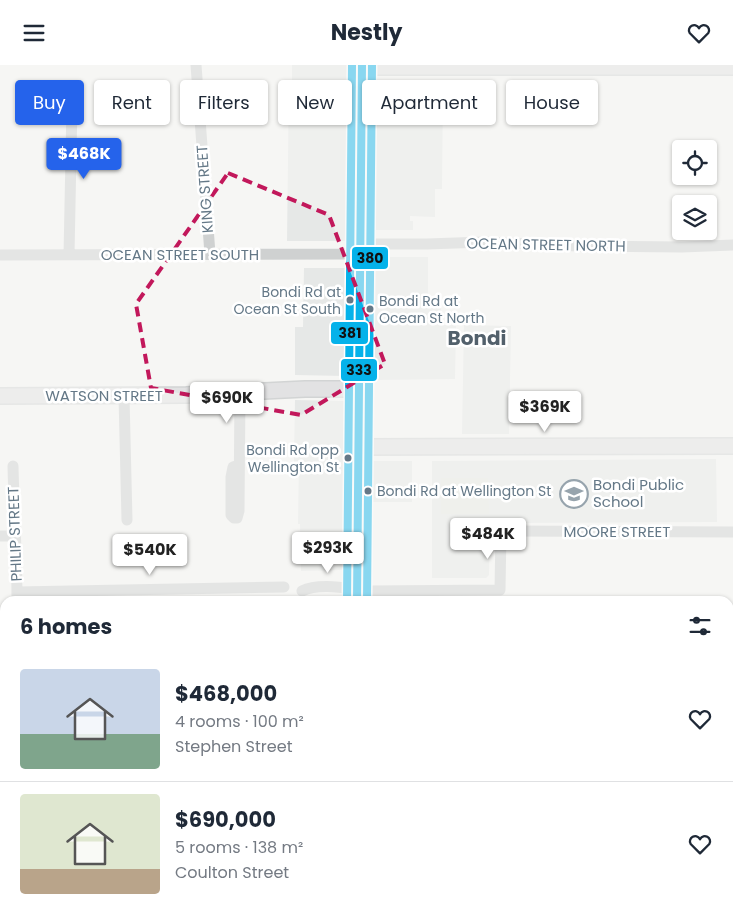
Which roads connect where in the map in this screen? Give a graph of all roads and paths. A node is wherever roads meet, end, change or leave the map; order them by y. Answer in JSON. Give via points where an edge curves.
{"nodes":[{"id":1,"x":196,"y":65,"type":"edge"},
{"id":2,"x":362,"y":66,"type":"edge"},
{"id":3,"x":733,"y":67,"type":"edge"},
{"id":4,"x":72,"y":125,"type":"edge"},
{"id":5,"x":733,"y":245,"type":"edge"},
{"id":6,"x":359,"y":249,"type":"junction"},
{"id":7,"x":210,"y":254,"type":"junction"},
{"id":8,"x":0,"y":255,"type":"edge"},
{"id":9,"x":69,"y":255,"type":"junction"},
{"id":10,"x":359,"y":389,"type":"junction"},
{"id":11,"x":240,"y":393,"type":"junction"},
{"id":12,"x":0,"y":396,"type":"edge"},
{"id":13,"x":124,"y":396,"type":"junction"},
{"id":14,"x":358,"y":447,"type":"junction"},
{"id":15,"x":733,"y":447,"type":"edge"},
{"id":16,"x":238,"y":465,"type":"dead end"},
{"id":17,"x":13,"y":466,"type":"dead end"},
{"id":18,"x":127,"y":520,"type":"dead end"},
{"id":19,"x":733,"y":532,"type":"edge"},
{"id":20,"x":0,"y":536,"type":"edge"},
{"id":21,"x":14,"y":536,"type":"junction"},
{"id":22,"x":284,"y":587,"type":"dead end"},
{"id":23,"x":302,"y":591,"type":"dead end"},
{"id":24,"x":357,"y":595,"type":"edge"},
{"id":25,"x":17,"y":596,"type":"edge"},
{"id":26,"x":44,"y":596,"type":"edge"}],
"edges":[{"from":1,"to":7,"type":"street","name":"KING STREET"},
{"from":2,"to":3,"type":"street"},
{"from":2,"to":6,"type":"main road"},
{"from":4,"to":9,"type":"street"},
{"from":5,"to":6,"type":"street","name":"OCEAN STREET NORTH","via":[[578,247],[484,242],[376,244]]},
{"from":6,"to":7,"type":"street","name":"OCEAN STREET SOUTH","via":[[344,254]]},
{"from":6,"to":10,"type":"main road"},
{"from":7,"to":9,"type":"street","name":"OCEAN STREET SOUTH"},
{"from":8,"to":9,"type":"street","name":"OCEAN STREET SOUTH"},
{"from":10,"to":11,"type":"street","name":"WATSON STREET"},
{"from":10,"to":14,"type":"main road"},
{"from":11,"to":13,"type":"street","name":"WATSON STREET"},
{"from":11,"to":16,"type":"street","via":[[241,453]]},
{"from":12,"to":13,"type":"street","name":"WATSON STREET"},
{"from":13,"to":18,"type":"street"},
{"from":14,"to":15,"type":"street"},
{"from":14,"to":24,"type":"main road"},
{"from":17,"to":21,"type":"street","name":"PHILIP STREET"},
{"from":19,"to":24,"type":"street","name":"MOORE STREET","via":[[502,531],[500,589],[369,591]]},
{"from":20,"to":21,"type":"street"},
{"from":21,"to":25,"type":"street","name":"PHILIP STREET"},
{"from":22,"to":26,"type":"street"},
{"from":23,"to":24,"type":"street","via":[[348,587]]}]}
